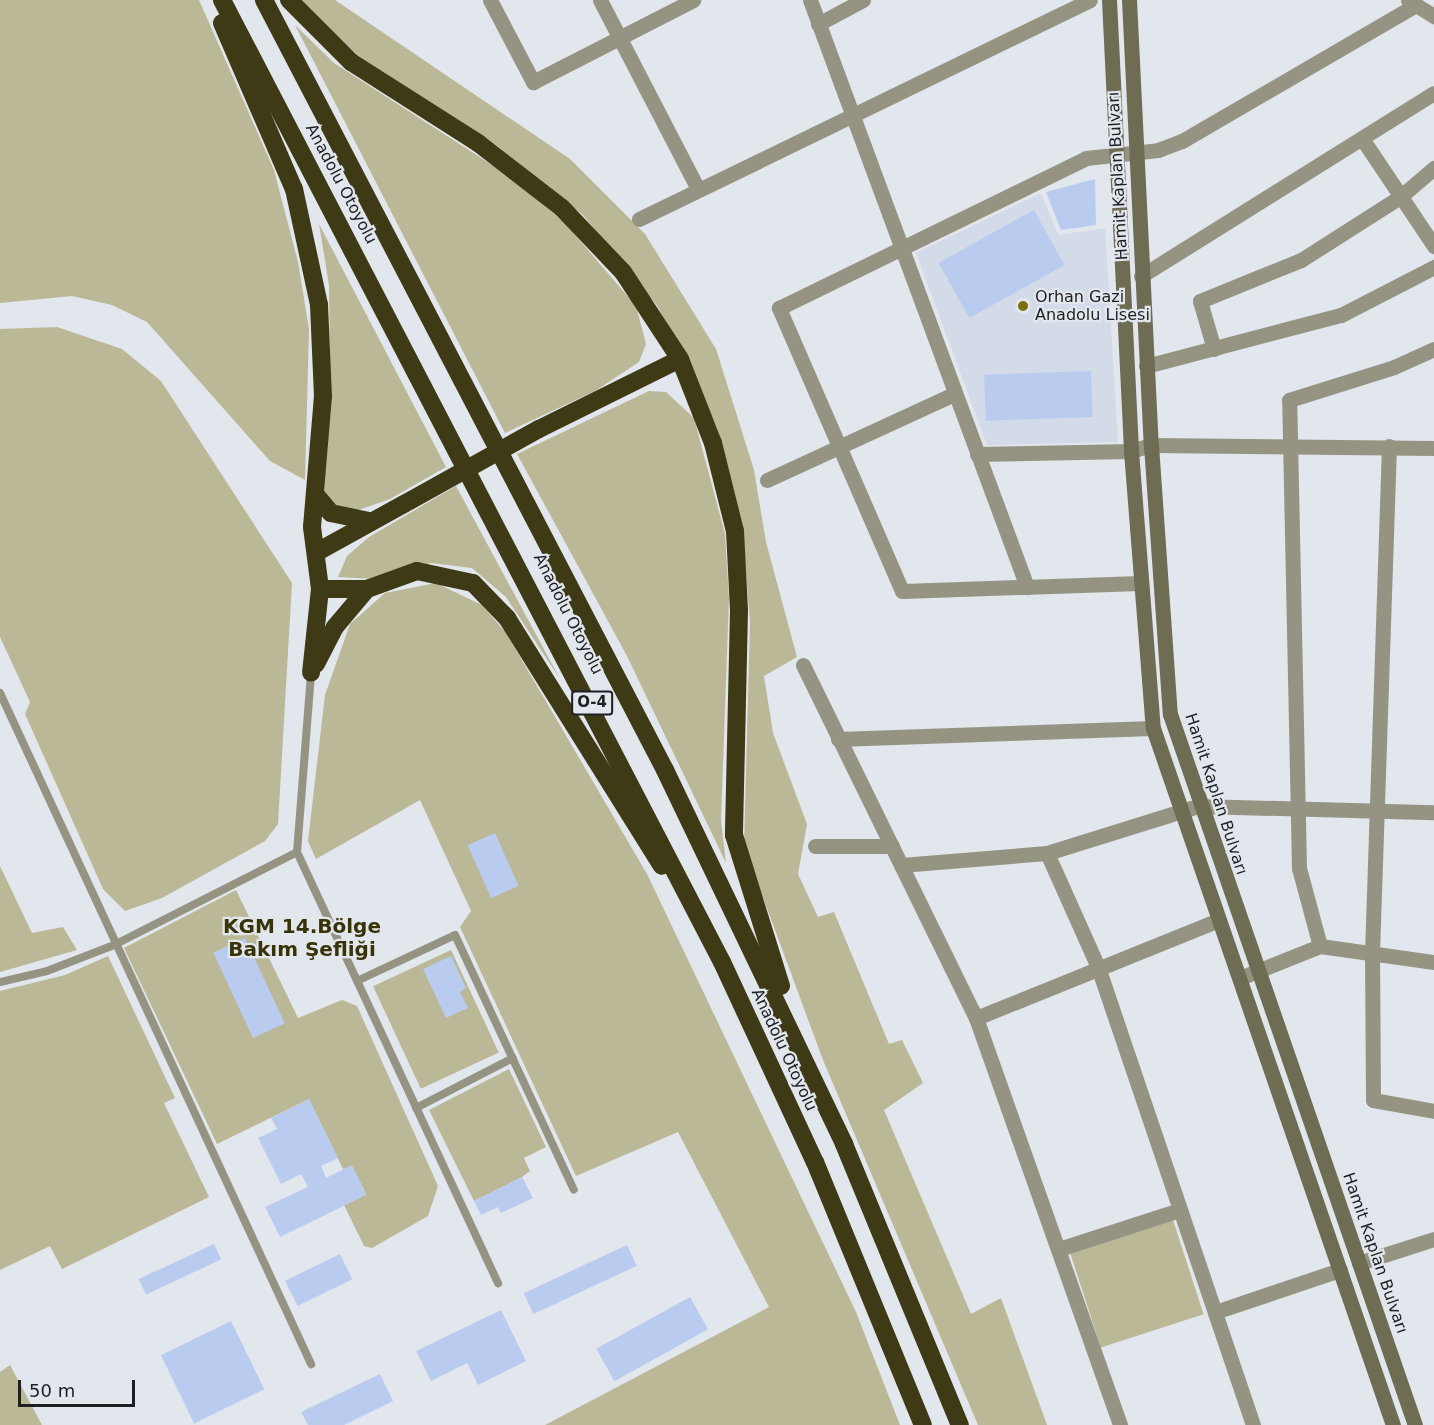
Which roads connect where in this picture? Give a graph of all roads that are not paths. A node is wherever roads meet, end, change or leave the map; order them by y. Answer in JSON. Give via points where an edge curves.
{"nodes":[{"id":1,"x":211,"y":0,"type":"edge"},
{"id":2,"x":222,"y":0,"type":"edge"},
{"id":3,"x":264,"y":0,"type":"edge"},
{"id":4,"x":289,"y":0,"type":"edge"},
{"id":5,"x":490,"y":0,"type":"edge"},
{"id":6,"x":600,"y":0,"type":"edge"},
{"id":7,"x":693,"y":0,"type":"edge"},
{"id":8,"x":810,"y":0,"type":"edge"},
{"id":9,"x":863,"y":0,"type":"edge"},
{"id":10,"x":1090,"y":0,"type":"edge"},
{"id":11,"x":1108,"y":0,"type":"edge"},
{"id":12,"x":1129,"y":0,"type":"edge"},
{"id":13,"x":1412,"y":2,"type":"edge"},
{"id":14,"x":1434,"y":16,"type":"edge"},
{"id":15,"x":818,"y":24,"type":"junction"},
{"id":16,"x":620,"y":38,"type":"junction"},
{"id":17,"x":1434,"y":93,"type":"edge"},
{"id":18,"x":853,"y":117,"type":"junction"},
{"id":19,"x":1363,"y":140,"type":"junction"},
{"id":20,"x":1114,"y":152,"type":"junction"},
{"id":21,"x":1134,"y":152,"type":"junction"},
{"id":22,"x":1434,"y":168,"type":"edge"},
{"id":23,"x":698,"y":189,"type":"junction"},
{"id":24,"x":1400,"y":197,"type":"junction"},
{"id":25,"x":639,"y":219,"type":"dead end"},
{"id":26,"x":1434,"y":246,"type":"edge"},
{"id":27,"x":900,"y":251,"type":"junction"},
{"id":28,"x":1434,"y":267,"type":"edge"},
{"id":29,"x":1141,"y":276,"type":"junction"},
{"id":30,"x":1214,"y":349,"type":"junction"},
{"id":31,"x":1434,"y":349,"type":"edge"},
{"id":32,"x":680,"y":358,"type":"junction"},
{"id":33,"x":1146,"y":366,"type":"junction"},
{"id":34,"x":954,"y":394,"type":"junction"},
{"id":35,"x":1288,"y":444,"type":"junction"},
{"id":36,"x":1150,"y":445,"type":"junction"},
{"id":37,"x":1389,"y":446,"type":"junction"},
{"id":38,"x":839,"y":447,"type":"junction"},
{"id":39,"x":1434,"y":448,"type":"edge"},
{"id":40,"x":1131,"y":451,"type":"junction"},
{"id":41,"x":977,"y":454,"type":"junction"},
{"id":42,"x":767,"y":480,"type":"dead end"},
{"id":43,"x":315,"y":494,"type":"junction"},
{"id":44,"x":370,"y":521,"type":"junction"},
{"id":45,"x":317,"y":552,"type":"junction"},
{"id":46,"x":1140,"y":583,"type":"junction"},
{"id":47,"x":1027,"y":587,"type":"junction"},
{"id":48,"x":320,"y":589,"type":"junction"},
{"id":49,"x":367,"y":589,"type":"junction"},
{"id":50,"x":802,"y":665,"type":"dead end"},
{"id":51,"x":311,"y":673,"type":"junction"},
{"id":52,"x":0,"y":693,"type":"edge"},
{"id":53,"x":1153,"y":728,"type":"junction"},
{"id":54,"x":838,"y":739,"type":"junction"},
{"id":55,"x":1198,"y":806,"type":"junction"},
{"id":56,"x":1298,"y":809,"type":"junction"},
{"id":57,"x":1379,"y":810,"type":"junction"},
{"id":58,"x":1178,"y":811,"type":"junction"},
{"id":59,"x":1434,"y":812,"type":"edge"},
{"id":60,"x":815,"y":846,"type":"dead end"},
{"id":61,"x":892,"y":846,"type":"junction"},
{"id":62,"x":297,"y":852,"type":"junction"},
{"id":63,"x":1047,"y":852,"type":"junction"},
{"id":64,"x":901,"y":865,"type":"junction"},
{"id":65,"x":1218,"y":920,"type":"junction"},
{"id":66,"x":114,"y":945,"type":"junction"},
{"id":67,"x":1320,"y":946,"type":"junction"},
{"id":68,"x":1372,"y":952,"type":"junction"},
{"id":69,"x":722,"y":962,"type":"junction"},
{"id":70,"x":1434,"y":962,"type":"edge"},
{"id":71,"x":1098,"y":967,"type":"junction"},
{"id":72,"x":1257,"y":971,"type":"junction"},
{"id":73,"x":1240,"y":978,"type":"junction"},
{"id":74,"x":357,"y":981,"type":"junction"},
{"id":75,"x":0,"y":982,"type":"edge"},
{"id":76,"x":976,"y":1018,"type":"junction"},
{"id":77,"x":513,"y":1058,"type":"junction"},
{"id":78,"x":810,"y":1070,"type":"junction"},
{"id":79,"x":417,"y":1108,"type":"junction"},
{"id":80,"x":1434,"y":1111,"type":"edge"},
{"id":81,"x":574,"y":1190,"type":"dead end"},
{"id":82,"x":1180,"y":1210,"type":"junction"},
{"id":83,"x":1434,"y":1239,"type":"edge"},
{"id":84,"x":1059,"y":1249,"type":"junction"},
{"id":85,"x":1359,"y":1263,"type":"junction"},
{"id":86,"x":1340,"y":1270,"type":"junction"},
{"id":87,"x":498,"y":1284,"type":"dead end"},
{"id":88,"x":1215,"y":1312,"type":"junction"},
{"id":89,"x":311,"y":1364,"type":"dead end"},
{"id":90,"x":923,"y":1425,"type":"edge"},
{"id":91,"x":960,"y":1425,"type":"edge"},
{"id":92,"x":1120,"y":1425,"type":"edge"},
{"id":93,"x":1253,"y":1425,"type":"edge"},
{"id":94,"x":1393,"y":1425,"type":"edge"},
{"id":95,"x":1415,"y":1425,"type":"edge"}],
"edges":[{"from":1,"to":43,"type":"highway","via":[[294,189],[311,253],[323,346]]},
{"from":2,"to":69,"type":"highway","name":"Anadolu Otoyolu","number":"O-4"},
{"from":3,"to":78,"type":"highway","name":"Anadolu Otoyolu","number":"O-4","via":[[665,770]]},
{"from":4,"to":32,"type":"highway","via":[[351,62],[478,143],[562,208],[623,272]]},
{"from":5,"to":16,"type":"street","via":[[534,82]]},
{"from":6,"to":16,"type":"street"},
{"from":7,"to":16,"type":"street"},
{"from":8,"to":15,"type":"street"},
{"from":9,"to":15,"type":"street"},
{"from":10,"to":18,"type":"street"},
{"from":11,"to":20,"type":"main road","name":"Hamit Kaplan Bulvarı"},
{"from":12,"to":21,"type":"main road","name":"Hamit Kaplan Bulvarı"},
{"from":13,"to":14,"type":"street"},
{"from":13,"to":21,"type":"street","via":[[1197,134],[1158,150]]},
{"from":15,"to":18,"type":"street"},
{"from":16,"to":23,"type":"street"},
{"from":17,"to":19,"type":"street"},
{"from":18,"to":23,"type":"street"},
{"from":18,"to":27,"type":"street"},
{"from":19,"to":24,"type":"street"},
{"from":19,"to":29,"type":"street"},
{"from":20,"to":21,"type":"street"},
{"from":20,"to":27,"type":"street","via":[[1086,158]]},
{"from":20,"to":40,"type":"main road","name":"Hamit Kaplan Bulvarı"},
{"from":21,"to":29,"type":"main road","name":"Hamit Kaplan Bulvarı"},
{"from":22,"to":24,"type":"street"},
{"from":23,"to":25,"type":"street"},
{"from":24,"to":26,"type":"street"},
{"from":24,"to":30,"type":"street","via":[[1301,260],[1200,301]]},
{"from":27,"to":34,"type":"street"},
{"from":27,"to":38,"type":"street","via":[[779,308]]},
{"from":28,"to":30,"type":"street","via":[[1341,315]]},
{"from":29,"to":33,"type":"main road","name":"Hamit Kaplan Bulvarı"},
{"from":30,"to":33,"type":"street"},
{"from":31,"to":35,"type":"street","via":[[1394,367],[1288,400]]},
{"from":32,"to":44,"type":"highway","bridge":true},
{"from":32,"to":78,"type":"highway","via":[[713,443],[735,531],[739,611],[733,802],[738,860]]},
{"from":33,"to":36,"type":"main road","name":"Hamit Kaplan Bulvarı"},
{"from":34,"to":38,"type":"street"},
{"from":34,"to":41,"type":"street"},
{"from":35,"to":36,"type":"street"},
{"from":35,"to":37,"type":"street"},
{"from":35,"to":56,"type":"street"},
{"from":36,"to":40,"type":"street"},
{"from":36,"to":55,"type":"main road","name":"Hamit Kaplan Bulvarı","via":[[1166,685]]},
{"from":37,"to":39,"type":"street"},
{"from":37,"to":57,"type":"street"},
{"from":38,"to":42,"type":"street"},
{"from":38,"to":47,"type":"street","via":[[902,591]]},
{"from":40,"to":41,"type":"street"},
{"from":40,"to":46,"type":"main road","name":"Hamit Kaplan Bulvarı"},
{"from":41,"to":47,"type":"street"},
{"from":43,"to":44,"type":"highway","via":[[331,513]]},
{"from":43,"to":45,"type":"highway"},
{"from":44,"to":45,"type":"highway"},
{"from":45,"to":48,"type":"highway"},
{"from":46,"to":47,"type":"street"},
{"from":46,"to":53,"type":"main road","name":"Hamit Kaplan Bulvarı"},
{"from":48,"to":49,"type":"highway"},
{"from":48,"to":51,"type":"highway"},
{"from":49,"to":51,"type":"highway","via":[[335,627]]},
{"from":49,"to":69,"type":"highway","via":[[395,576],[435,572],[473,583],[489,597],[527,648]]},
{"from":50,"to":54,"type":"street"},
{"from":51,"to":62,"type":"lane"},
{"from":52,"to":66,"type":"lane"},
{"from":53,"to":54,"type":"street"},
{"from":53,"to":58,"type":"main road","name":"Hamit Kaplan Bulvarı"},
{"from":54,"to":61,"type":"street"},
{"from":55,"to":56,"type":"street"},
{"from":55,"to":58,"type":"street"},
{"from":55,"to":72,"type":"main road","name":"Hamit Kaplan Bulvarı"},
{"from":56,"to":57,"type":"street"},
{"from":56,"to":67,"type":"street","via":[[1302,891]]},
{"from":57,"to":59,"type":"street"},
{"from":57,"to":68,"type":"street"},
{"from":58,"to":63,"type":"street"},
{"from":58,"to":65,"type":"main road","name":"Hamit Kaplan Bulvarı"},
{"from":60,"to":61,"type":"street"},
{"from":61,"to":64,"type":"street"},
{"from":62,"to":66,"type":"lane"},
{"from":62,"to":74,"type":"lane"},
{"from":63,"to":64,"type":"street"},
{"from":63,"to":71,"type":"street"},
{"from":64,"to":76,"type":"street"},
{"from":65,"to":71,"type":"street"},
{"from":65,"to":73,"type":"main road","name":"Hamit Kaplan Bulvarı"},
{"from":66,"to":75,"type":"lane","via":[[47,971]]},
{"from":66,"to":89,"type":"lane"},
{"from":67,"to":68,"type":"street"},
{"from":67,"to":72,"type":"street"},
{"from":68,"to":70,"type":"street"},
{"from":68,"to":80,"type":"street","via":[[1373,1100]]},
{"from":69,"to":90,"type":"highway","name":"Anadolu Otoyolu","number":"O-4","via":[[815,1162]]},
{"from":71,"to":76,"type":"street"},
{"from":71,"to":82,"type":"street"},
{"from":72,"to":73,"type":"street"},
{"from":72,"to":85,"type":"main road","name":"Hamit Kaplan Bulvarı"},
{"from":73,"to":86,"type":"main road","name":"Hamit Kaplan Bulvarı"},
{"from":74,"to":77,"type":"lane","via":[[455,934]]},
{"from":74,"to":79,"type":"lane"},
{"from":76,"to":84,"type":"street"},
{"from":77,"to":79,"type":"lane"},
{"from":77,"to":81,"type":"lane"},
{"from":78,"to":91,"type":"highway","name":"Anadolu Otoyolu","number":"O-4"},
{"from":79,"to":87,"type":"lane"},
{"from":82,"to":84,"type":"street"},
{"from":82,"to":88,"type":"street"},
{"from":83,"to":85,"type":"street"},
{"from":84,"to":92,"type":"street"},
{"from":85,"to":95,"type":"main road","name":"Hamit Kaplan Bulvarı"},
{"from":86,"to":88,"type":"street"},
{"from":86,"to":94,"type":"main road","name":"Hamit Kaplan Bulvarı"},
{"from":88,"to":93,"type":"street"}]}
